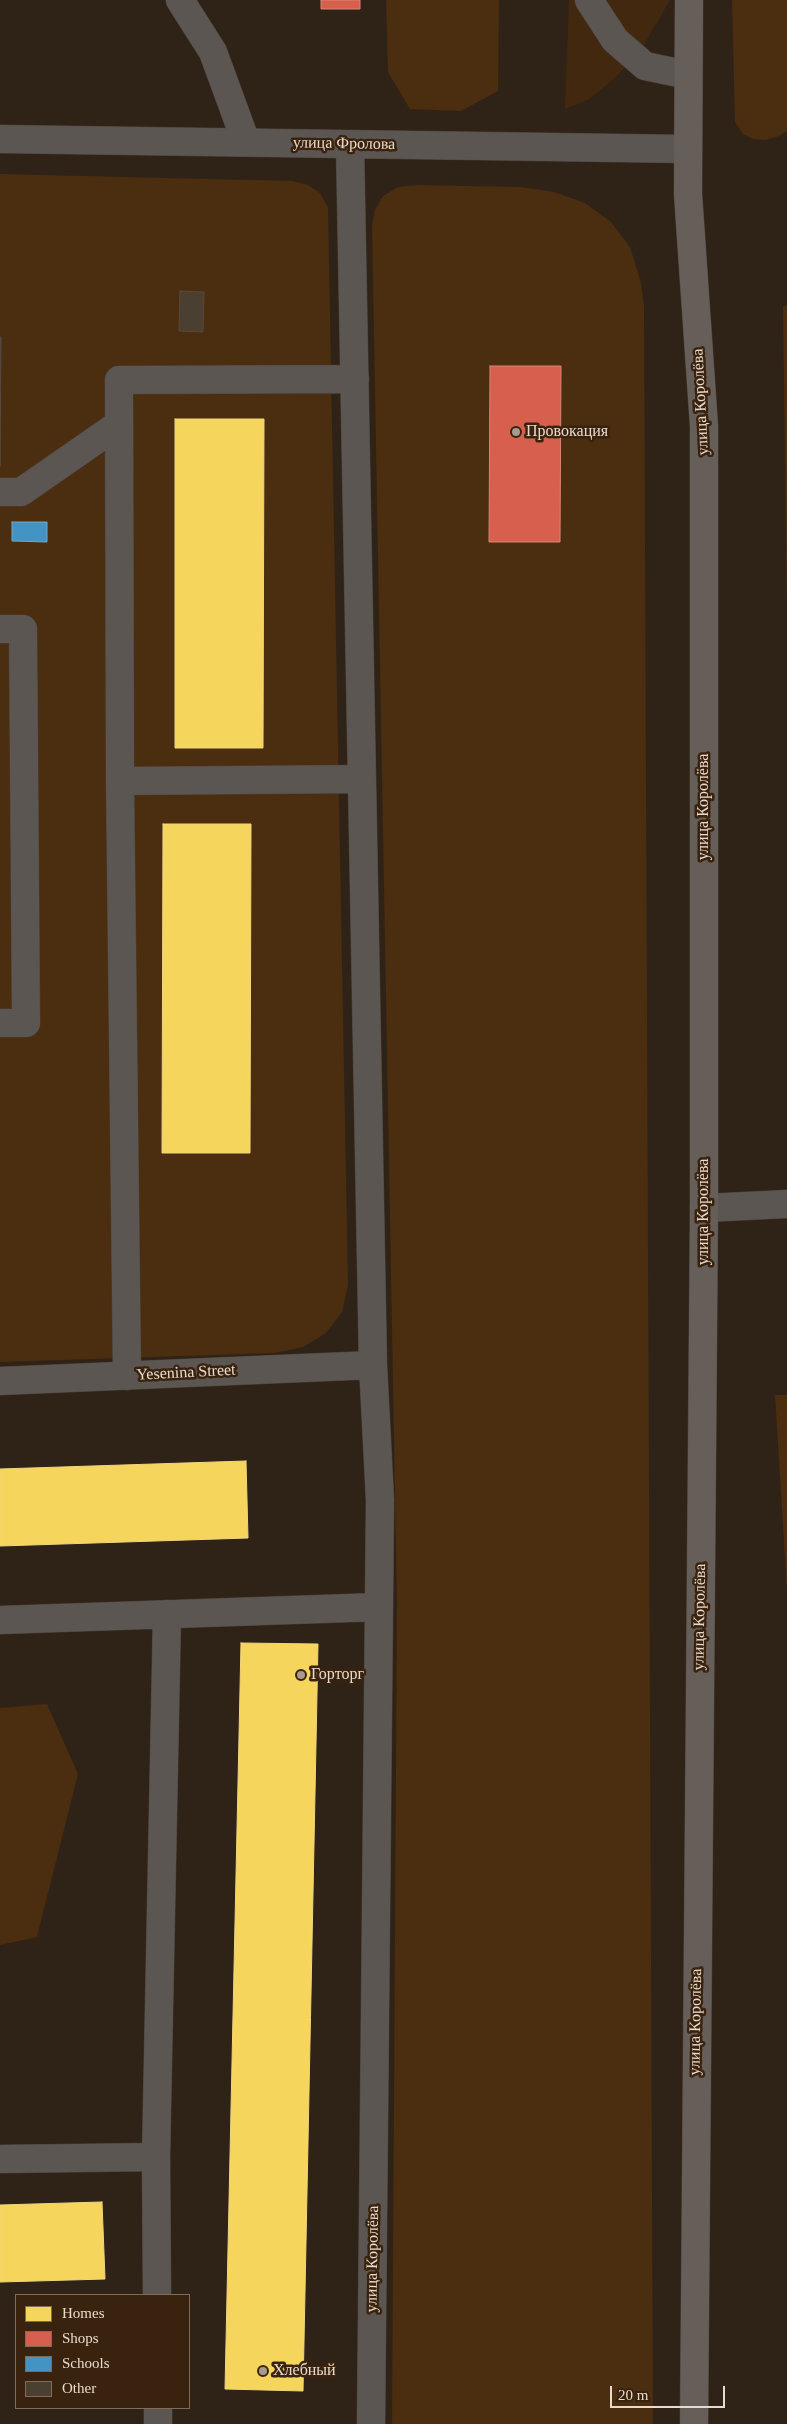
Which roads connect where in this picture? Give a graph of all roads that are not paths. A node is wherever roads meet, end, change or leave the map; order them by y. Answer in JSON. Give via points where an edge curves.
{"nodes":[{"id":1,"x":180,"y":0,"type":"edge"},
{"id":2,"x":589,"y":0,"type":"edge"},
{"id":3,"x":689,"y":0,"type":"edge"},
{"id":4,"x":688,"y":75,"type":"junction"},
{"id":5,"x":0,"y":139,"type":"edge"},
{"id":6,"x":246,"y":142,"type":"junction"},
{"id":7,"x":350,"y":145,"type":"junction"},
{"id":8,"x":687,"y":148,"type":"junction"},
{"id":9,"x":355,"y":380,"type":"junction"},
{"id":10,"x":119,"y":424,"type":"junction"},
{"id":11,"x":0,"y":492,"type":"edge"},
{"id":12,"x":0,"y":629,"type":"edge"},
{"id":13,"x":362,"y":780,"type":"junction"},
{"id":14,"x":120,"y":781,"type":"junction"},
{"id":15,"x":0,"y":1023,"type":"edge"},
{"id":16,"x":787,"y":1204,"type":"edge"},
{"id":17,"x":704,"y":1208,"type":"junction"},
{"id":18,"x":373,"y":1365,"type":"junction"},
{"id":19,"x":127,"y":1376,"type":"junction"},
{"id":20,"x":0,"y":1381,"type":"edge"},
{"id":21,"x":379,"y":1607,"type":"junction"},
{"id":22,"x":167,"y":1614,"type":"junction"},
{"id":23,"x":0,"y":1620,"type":"edge"},
{"id":24,"x":156,"y":2158,"type":"junction"},
{"id":25,"x":0,"y":2160,"type":"edge"},
{"id":26,"x":157,"y":2294,"type":"edge"},
{"id":27,"x":158,"y":2409,"type":"edge"},
{"id":28,"x":158,"y":2424,"type":"edge"},
{"id":29,"x":371,"y":2424,"type":"edge"},
{"id":30,"x":694,"y":2424,"type":"edge"}],
"edges":[{"from":1,"to":6,"type":"street","via":[[214,52]]},
{"from":2,"to":4,"type":"street","via":[[615,40],[645,66]]},
{"from":3,"to":4,"type":"main road","name":"улица Королёва"},
{"from":4,"to":8,"type":"main road","name":"улица Королёва"},
{"from":5,"to":6,"type":"street","name":"улица Фролова"},
{"from":6,"to":7,"type":"street","name":"улица Фролова"},
{"from":7,"to":8,"type":"street","name":"улица Фролова"},
{"from":7,"to":9,"type":"street","name":"улица Королёва"},
{"from":8,"to":17,"type":"main road","name":"улица Королёва","via":[[704,426]]},
{"from":9,"to":10,"type":"street","via":[[119,380]]},
{"from":9,"to":13,"type":"street","name":"улица Королёва"},
{"from":10,"to":11,"type":"street","via":[[21,492]]},
{"from":10,"to":14,"type":"street"},
{"from":12,"to":15,"type":"street","via":[[23,629],[26,1023]]},
{"from":13,"to":14,"type":"street"},
{"from":13,"to":18,"type":"street","name":"улица Королёва"},
{"from":14,"to":19,"type":"street"},
{"from":16,"to":17,"type":"street"},
{"from":17,"to":30,"type":"main road","name":"улица Королёва"},
{"from":18,"to":19,"type":"street","name":"Yesenina Street"},
{"from":18,"to":21,"type":"street","name":"улица Королёва","via":[[380,1500]]},
{"from":19,"to":20,"type":"street","name":"Yesenina Street"},
{"from":21,"to":22,"type":"street"},
{"from":21,"to":29,"type":"street","name":"улица Королёва"},
{"from":22,"to":23,"type":"street"},
{"from":22,"to":24,"type":"street"},
{"from":24,"to":25,"type":"street"},
{"from":24,"to":26,"type":"street"},
{"from":27,"to":28,"type":"street"}]}
